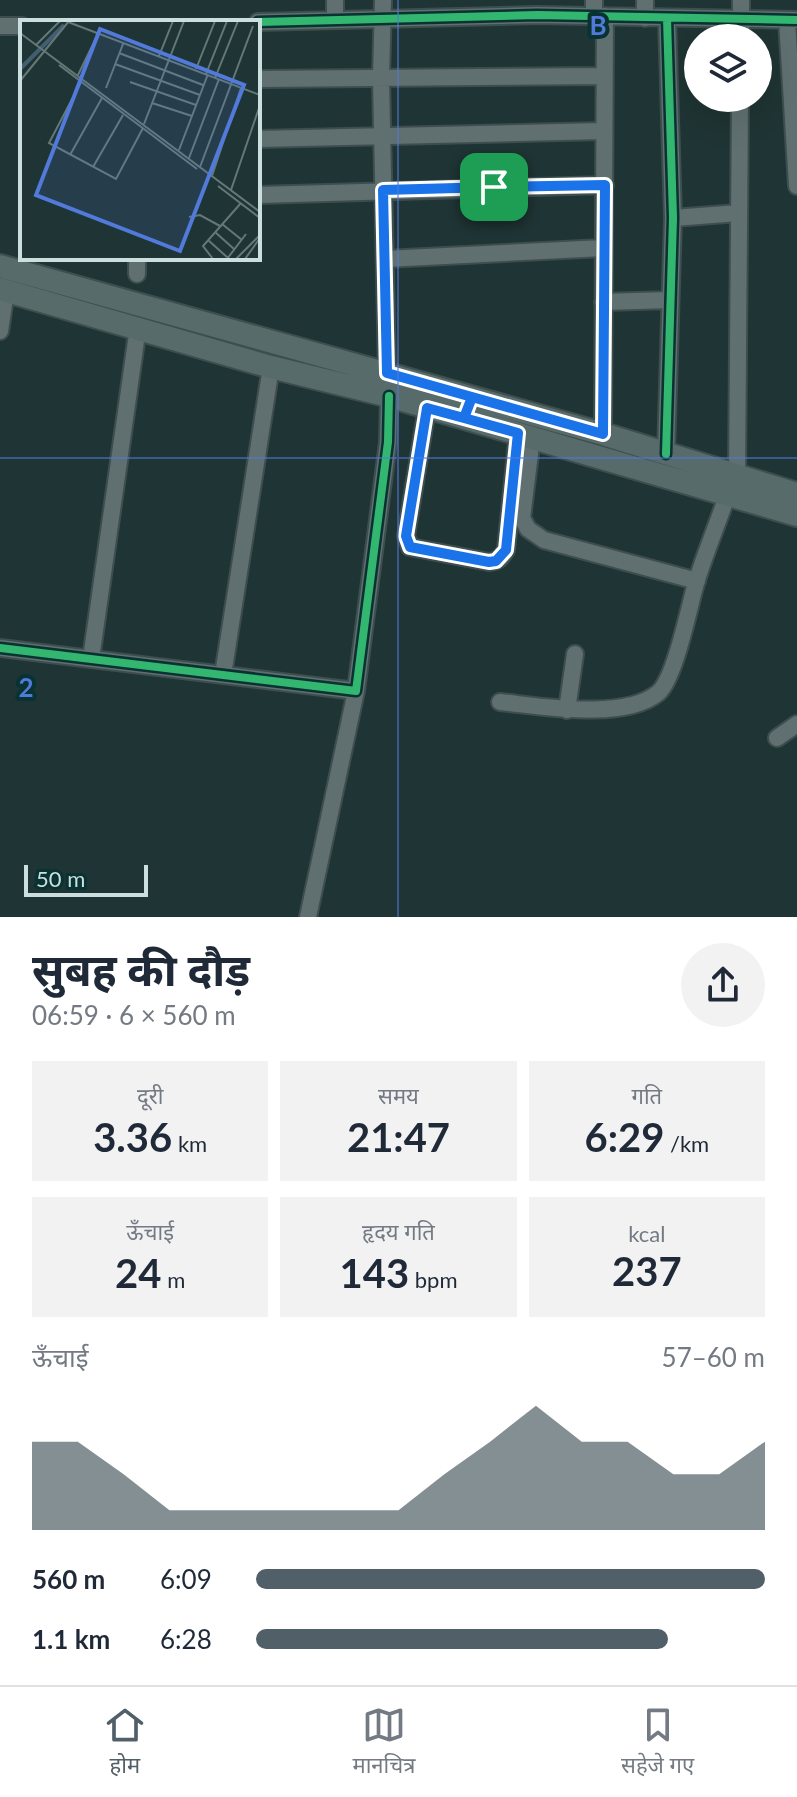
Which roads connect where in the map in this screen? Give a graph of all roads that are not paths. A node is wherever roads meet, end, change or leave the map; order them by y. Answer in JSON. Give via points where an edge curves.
{"nodes":[{"id":1,"x":335,"y":0,"type":"edge"},
{"id":2,"x":383,"y":0,"type":"edge"},
{"id":3,"x":645,"y":0,"type":"edge"},
{"id":4,"x":741,"y":0,"type":"edge"},
{"id":5,"x":538,"y":7,"type":"edge"},
{"id":6,"x":598,"y":11,"type":"edge"},
{"id":7,"x":645,"y":18,"type":"junction"},
{"id":8,"x":667,"y":18,"type":"junction"},
{"id":9,"x":742,"y":18,"type":"junction"},
{"id":10,"x":382,"y":19,"type":"junction"},
{"id":11,"x":335,"y":20,"type":"junction"},
{"id":12,"x":792,"y":20,"type":"edge"},
{"id":13,"x":260,"y":22,"type":"edge"},
{"id":14,"x":742,"y":24,"type":"edge"},
{"id":15,"x":603,"y":76,"type":"junction"},
{"id":16,"x":381,"y":78,"type":"junction"},
{"id":17,"x":260,"y":79,"type":"edge"},
{"id":18,"x":740,"y":112,"type":"edge"},
{"id":19,"x":603,"y":131,"type":"junction"},
{"id":20,"x":382,"y":137,"type":"junction"},
{"id":21,"x":260,"y":139,"type":"edge"},
{"id":22,"x":605,"y":185,"type":"junction"},
{"id":23,"x":797,"y":186,"type":"edge"},
{"id":24,"x":383,"y":190,"type":"junction"},
{"id":25,"x":260,"y":195,"type":"edge"},
{"id":26,"x":739,"y":213,"type":"junction"},
{"id":27,"x":673,"y":218,"type":"junction"},
{"id":28,"x":603,"y":248,"type":"junction"},
{"id":29,"x":385,"y":259,"type":"junction"},
{"id":30,"x":0,"y":266,"type":"edge"},
{"id":31,"x":3,"y":290,"type":"edge"},
{"id":32,"x":670,"y":300,"type":"junction"},
{"id":33,"x":603,"y":302,"type":"junction"},
{"id":34,"x":138,"y":327,"type":"junction"},
{"id":35,"x":0,"y":331,"type":"edge"},
{"id":36,"x":271,"y":367,"type":"junction"},
{"id":37,"x":387,"y":373,"type":"junction"},
{"id":38,"x":389,"y":396,"type":"junction"},
{"id":39,"x":427,"y":408,"type":"junction"},
{"id":40,"x":468,"y":408,"type":"junction"},
{"id":41,"x":603,"y":434,"type":"junction"},
{"id":42,"x":525,"y":435,"type":"junction"},
{"id":43,"x":666,"y":454,"type":"junction"},
{"id":44,"x":732,"y":486,"type":"junction"},
{"id":45,"x":797,"y":494,"type":"edge"},
{"id":46,"x":797,"y":515,"type":"edge"},
{"id":47,"x":697,"y":581,"type":"junction"},
{"id":48,"x":0,"y":648,"type":"edge"},
{"id":49,"x":575,"y":654,"type":"dead end"},
{"id":50,"x":91,"y":659,"type":"junction"},
{"id":51,"x":223,"y":675,"type":"junction"},
{"id":52,"x":356,"y":691,"type":"junction"},
{"id":53,"x":500,"y":702,"type":"dead end"},
{"id":54,"x":567,"y":710,"type":"junction"},
{"id":55,"x":797,"y":724,"type":"edge"},
{"id":56,"x":777,"y":738,"type":"dead end"},
{"id":57,"x":308,"y":917,"type":"edge"}],
"edges":[{"from":1,"to":11,"type":"street"},
{"from":2,"to":10,"type":"street"},
{"from":3,"to":7,"type":"street"},
{"from":4,"to":9,"type":"street"},
{"from":5,"to":6,"type":"street"},
{"from":5,"to":10,"type":"street"},
{"from":6,"to":7,"type":"street"},
{"from":6,"to":15,"type":"street"},
{"from":7,"to":8,"type":"street"},
{"from":8,"to":9,"type":"street"},
{"from":8,"to":27,"type":"street"},
{"from":9,"to":12,"type":"street"},
{"from":9,"to":14,"type":"street"},
{"from":10,"to":11,"type":"street"},
{"from":10,"to":16,"type":"street"},
{"from":11,"to":13,"type":"street"},
{"from":12,"to":23,"type":"street"},
{"from":15,"to":16,"type":"street"},
{"from":15,"to":19,"type":"street"},
{"from":16,"to":17,"type":"street"},
{"from":16,"to":20,"type":"street"},
{"from":18,"to":26,"type":"street"},
{"from":19,"to":20,"type":"street"},
{"from":19,"to":22,"type":"street"},
{"from":20,"to":21,"type":"street"},
{"from":20,"to":24,"type":"street"},
{"from":22,"to":24,"type":"street"},
{"from":22,"to":28,"type":"street"},
{"from":24,"to":25,"type":"street"},
{"from":24,"to":29,"type":"street"},
{"from":26,"to":27,"type":"street"},
{"from":26,"to":44,"type":"street"},
{"from":27,"to":32,"type":"street"},
{"from":28,"to":29,"type":"street"},
{"from":28,"to":33,"type":"street"},
{"from":29,"to":37,"type":"street"},
{"from":30,"to":37,"type":"main road"},
{"from":31,"to":34,"type":"main road"},
{"from":31,"to":35,"type":"street"},
{"from":32,"to":33,"type":"street"},
{"from":32,"to":43,"type":"street"},
{"from":33,"to":41,"type":"street"},
{"from":34,"to":36,"type":"main road"},
{"from":34,"to":50,"type":"street"},
{"from":36,"to":38,"type":"main road"},
{"from":36,"to":51,"type":"street"},
{"from":37,"to":40,"type":"main road"},
{"from":38,"to":39,"type":"main road"},
{"from":38,"to":52,"type":"street","via":[[388,442]]},
{"from":39,"to":40,"type":"main road"},
{"from":39,"to":42,"type":"street","via":[[406,536],[410,547],[489,562],[501,557]]},
{"from":40,"to":41,"type":"main road"},
{"from":40,"to":42,"type":"main road"},
{"from":41,"to":43,"type":"main road"},
{"from":42,"to":44,"type":"main road"},
{"from":42,"to":47,"type":"street","via":[[522,518],[528,529],[544,540]]},
{"from":43,"to":44,"type":"main road"},
{"from":44,"to":45,"type":"main road"},
{"from":44,"to":46,"type":"main road"},
{"from":44,"to":47,"type":"street"},
{"from":47,"to":54,"type":"street","via":[[669,677],[658,693],[635,703]]},
{"from":48,"to":50,"type":"street"},
{"from":49,"to":54,"type":"street"},
{"from":50,"to":51,"type":"street"},
{"from":51,"to":52,"type":"street"},
{"from":52,"to":57,"type":"street"},
{"from":53,"to":54,"type":"street"},
{"from":55,"to":56,"type":"street"}]}
